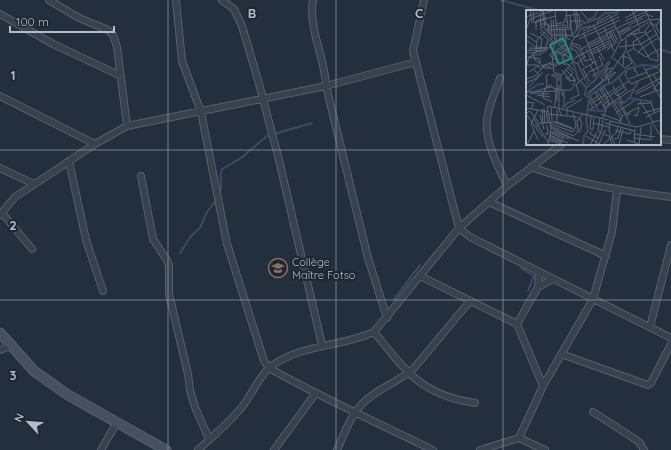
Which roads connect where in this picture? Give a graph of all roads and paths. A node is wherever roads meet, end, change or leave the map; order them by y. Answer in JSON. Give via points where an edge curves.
{"nodes":[{"id":1,"x":49,"y":0,"type":"edge"},
{"id":2,"x":176,"y":0,"type":"edge"},
{"id":3,"x":222,"y":0,"type":"edge"},
{"id":4,"x":313,"y":0,"type":"edge"},
{"id":5,"x":424,"y":0,"type":"edge"},
{"id":6,"x":0,"y":14,"type":"edge"},
{"id":7,"x":416,"y":62,"type":"junction"},
{"id":8,"x":121,"y":76,"type":"junction"},
{"id":9,"x":500,"y":78,"type":"dead end"},
{"id":10,"x":326,"y":86,"type":"junction"},
{"id":11,"x":0,"y":96,"type":"edge"},
{"id":12,"x":262,"y":99,"type":"junction"},
{"id":13,"x":201,"y":112,"type":"junction"},
{"id":14,"x":127,"y":126,"type":"junction"},
{"id":15,"x":661,"y":139,"type":"edge"},
{"id":16,"x":671,"y":140,"type":"edge"},
{"id":17,"x":95,"y":144,"type":"junction"},
{"id":18,"x":561,"y":145,"type":"edge"},
{"id":19,"x":69,"y":162,"type":"junction"},
{"id":20,"x":531,"y":167,"type":"junction"},
{"id":21,"x":0,"y":168,"type":"edge"},
{"id":22,"x":141,"y":176,"type":"dead end"},
{"id":23,"x":34,"y":184,"type":"junction"},
{"id":24,"x":507,"y":186,"type":"junction"},
{"id":25,"x":617,"y":190,"type":"junction"},
{"id":26,"x":671,"y":197,"type":"edge"},
{"id":27,"x":489,"y":202,"type":"junction"},
{"id":28,"x":1,"y":214,"type":"edge"},
{"id":29,"x":459,"y":228,"type":"junction"},
{"id":30,"x":671,"y":245,"type":"edge"},
{"id":31,"x":32,"y":249,"type":"dead end"},
{"id":32,"x":606,"y":256,"type":"junction"},
{"id":33,"x":539,"y":272,"type":"junction"},
{"id":34,"x":420,"y":276,"type":"junction"},
{"id":35,"x":553,"y":279,"type":"junction"},
{"id":36,"x":538,"y":286,"type":"junction"},
{"id":37,"x":103,"y":291,"type":"dead end"},
{"id":38,"x":593,"y":299,"type":"junction"},
{"id":39,"x":470,"y":301,"type":"junction"},
{"id":40,"x":387,"y":318,"type":"junction"},
{"id":41,"x":517,"y":324,"type":"junction"},
{"id":42,"x":650,"y":327,"type":"junction"},
{"id":43,"x":374,"y":332,"type":"junction"},
{"id":44,"x":0,"y":333,"type":"edge"},
{"id":45,"x":671,"y":338,"type":"edge"},
{"id":46,"x":671,"y":344,"type":"edge"},
{"id":47,"x":322,"y":345,"type":"junction"},
{"id":48,"x":10,"y":346,"type":"junction"},
{"id":49,"x":0,"y":350,"type":"edge"},
{"id":50,"x":562,"y":354,"type":"junction"},
{"id":51,"x":269,"y":368,"type":"junction"},
{"id":52,"x":408,"y":374,"type":"junction"},
{"id":53,"x":543,"y":386,"type":"junction"},
{"id":54,"x":315,"y":394,"type":"junction"},
{"id":55,"x":475,"y":403,"type":"dead end"},
{"id":56,"x":356,"y":411,"type":"junction"},
{"id":57,"x":593,"y":412,"type":"dead end"},
{"id":58,"x":117,"y":422,"type":"junction"},
{"id":59,"x":519,"y":438,"type":"junction"},
{"id":60,"x":210,"y":439,"type":"junction"},
{"id":61,"x":101,"y":450,"type":"edge"},
{"id":62,"x":166,"y":450,"type":"edge"},
{"id":63,"x":198,"y":450,"type":"edge"},
{"id":64,"x":274,"y":450,"type":"edge"},
{"id":65,"x":337,"y":450,"type":"edge"},
{"id":66,"x":433,"y":450,"type":"edge"},
{"id":67,"x":480,"y":450,"type":"edge"},
{"id":68,"x":546,"y":450,"type":"edge"},
{"id":69,"x":644,"y":450,"type":"edge"}],
"edges":[{"from":1,"to":8,"type":"street","via":[[113,35]]},
{"from":2,"to":13,"type":"street","via":[[182,61]]},
{"from":3,"to":12,"type":"street","via":[[234,9],[242,26]]},
{"from":4,"to":10,"type":"street","via":[[312,20],[326,72]]},
{"from":5,"to":7,"type":"street","via":[[413,45]]},
{"from":6,"to":8,"type":"street","via":[[53,44]]},
{"from":7,"to":10,"type":"street"},
{"from":7,"to":29,"type":"street"},
{"from":8,"to":14,"type":"street"},
{"from":9,"to":24,"type":"street","via":[[487,115],[487,124],[489,142]]},
{"from":10,"to":12,"type":"street"},
{"from":10,"to":40,"type":"street","via":[[368,258]]},
{"from":11,"to":17,"type":"street"},
{"from":12,"to":13,"type":"street"},
{"from":12,"to":47,"type":"street","via":[[279,160]]},
{"from":13,"to":14,"type":"street"},
{"from":13,"to":51,"type":"street","via":[[227,244],[261,354]]},
{"from":14,"to":17,"type":"street"},
{"from":15,"to":16,"type":"street"},
{"from":17,"to":19,"type":"street"},
{"from":18,"to":20,"type":"street"},
{"from":19,"to":23,"type":"street"},
{"from":19,"to":37,"type":"street","via":[[86,240]]},
{"from":20,"to":24,"type":"street"},
{"from":20,"to":25,"type":"street","via":[[574,181]]},
{"from":21,"to":23,"type":"street"},
{"from":22,"to":60,"type":"street","via":[[153,239],[169,266],[169,294],[194,406]]},
{"from":23,"to":28,"type":"street","via":[[15,197]]},
{"from":24,"to":27,"type":"street"},
{"from":25,"to":26,"type":"street"},
{"from":25,"to":32,"type":"street"},
{"from":27,"to":29,"type":"street"},
{"from":27,"to":32,"type":"street"},
{"from":28,"to":31,"type":"street"},
{"from":29,"to":33,"type":"street","via":[[470,237]]},
{"from":29,"to":34,"type":"street"},
{"from":30,"to":42,"type":"street"},
{"from":32,"to":38,"type":"street"},
{"from":33,"to":35,"type":"street"},
{"from":33,"to":36,"type":"street"},
{"from":34,"to":39,"type":"street"},
{"from":34,"to":40,"type":"street"},
{"from":35,"to":36,"type":"street"},
{"from":35,"to":38,"type":"street"},
{"from":36,"to":41,"type":"street"},
{"from":38,"to":42,"type":"street"},
{"from":38,"to":50,"type":"street"},
{"from":39,"to":41,"type":"street"},
{"from":39,"to":52,"type":"street"},
{"from":40,"to":43,"type":"street"},
{"from":41,"to":53,"type":"street"},
{"from":42,"to":45,"type":"street"},
{"from":43,"to":47,"type":"street","via":[[363,337]]},
{"from":43,"to":52,"type":"street"},
{"from":44,"to":48,"type":"main road"},
{"from":46,"to":50,"type":"street","via":[[648,386]]},
{"from":47,"to":51,"type":"street","via":[[294,354]]},
{"from":48,"to":49,"type":"street"},
{"from":48,"to":58,"type":"main road","via":[[34,371],[68,395]]},
{"from":50,"to":53,"type":"street"},
{"from":51,"to":54,"type":"street"},
{"from":51,"to":60,"type":"street","via":[[243,406]]},
{"from":52,"to":55,"type":"street","via":[[434,391],[459,401]]},
{"from":52,"to":56,"type":"street","via":[[368,398]]},
{"from":53,"to":59,"type":"street"},
{"from":54,"to":56,"type":"street"},
{"from":54,"to":64,"type":"street"},
{"from":56,"to":65,"type":"street"},
{"from":56,"to":66,"type":"street"},
{"from":57,"to":69,"type":"street","via":[[635,439]]},
{"from":58,"to":61,"type":"street"},
{"from":58,"to":62,"type":"main road"},
{"from":59,"to":67,"type":"street"},
{"from":59,"to":68,"type":"street"},
{"from":60,"to":63,"type":"street"}]}
